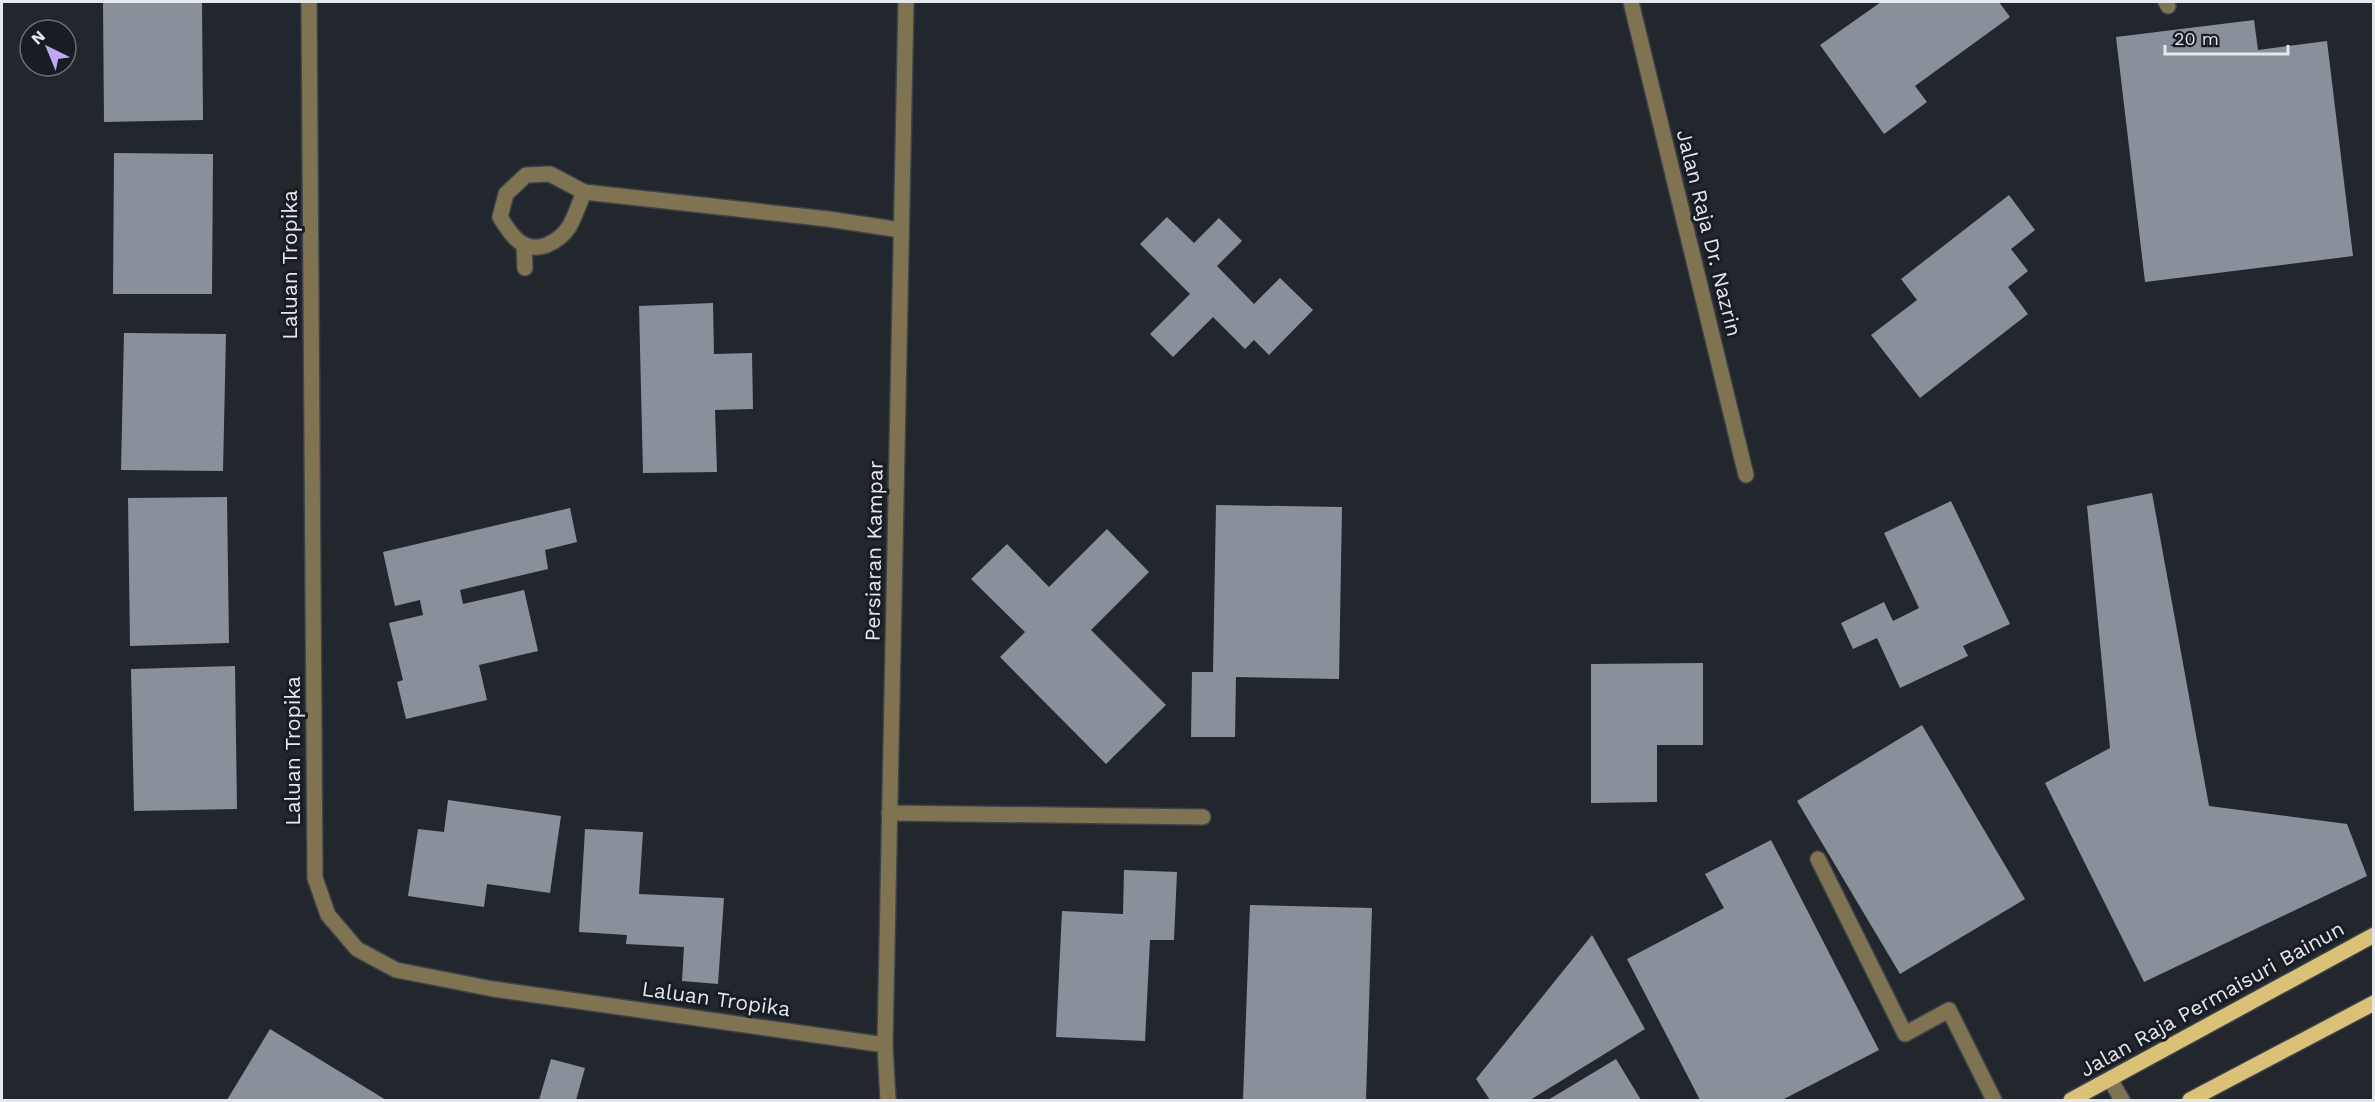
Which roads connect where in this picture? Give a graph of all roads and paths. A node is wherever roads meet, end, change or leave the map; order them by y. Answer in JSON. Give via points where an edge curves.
{"nodes":[{"id":1,"x":309,"y":2,"type":"edge"},
{"id":2,"x":906,"y":2,"type":"edge"},
{"id":3,"x":1631,"y":2,"type":"edge"},
{"id":4,"x":585,"y":192,"type":"junction"},
{"id":5,"x":901,"y":230,"type":"junction"},
{"id":6,"x":524,"y":246,"type":"junction"},
{"id":7,"x":525,"y":268,"type":"dead end"},
{"id":8,"x":1746,"y":475,"type":"dead end"},
{"id":9,"x":889,"y":813,"type":"junction"},
{"id":10,"x":1203,"y":817,"type":"dead end"},
{"id":11,"x":1818,"y":859,"type":"dead end"},
{"id":12,"x":2373,"y":935,"type":"edge"},
{"id":13,"x":2373,"y":1003,"type":"edge"},
{"id":14,"x":885,"y":1045,"type":"junction"},
{"id":15,"x":2110,"y":1079,"type":"junction"},
{"id":16,"x":888,"y":1101,"type":"edge"},
{"id":17,"x":1994,"y":1101,"type":"edge"},
{"id":18,"x":2071,"y":1101,"type":"edge"},
{"id":19,"x":2122,"y":1101,"type":"edge"},
{"id":20,"x":2190,"y":1101,"type":"edge"}],
"edges":[{"from":1,"to":14,"type":"street","name":"Laluan Tropika","via":[[315,878],[327,915],[357,949],[396,970],[493,989]]},
{"from":2,"to":5,"type":"street","name":"Persiaran Kampar"},
{"from":3,"to":8,"type":"street","name":"Jalan Raja Dr. Nazrin"},
{"from":4,"to":5,"type":"street"},
{"from":4,"to":6,"type":"street","via":[[569,228],[556,241],[537,249]]},
{"from":4,"to":6,"type":"street","via":[[550,174],[526,176],[506,194],[500,217],[510,234]]},
{"from":5,"to":9,"type":"street","name":"Persiaran Kampar"},
{"from":6,"to":7,"type":"street"},
{"from":9,"to":10,"type":"street"},
{"from":9,"to":14,"type":"street","name":"Persiaran Kampar"},
{"from":11,"to":17,"type":"street","via":[[1905,1034],[1949,1010]]},
{"from":12,"to":15,"type":"main road","name":"Jalan Raja Permaisuri Bainun"},
{"from":13,"to":20,"type":"main road"},
{"from":14,"to":16,"type":"street","name":"Persiaran Kampar"},
{"from":15,"to":18,"type":"main road","name":"Jalan Raja Permaisuri Bainun"},
{"from":15,"to":19,"type":"street"}]}
